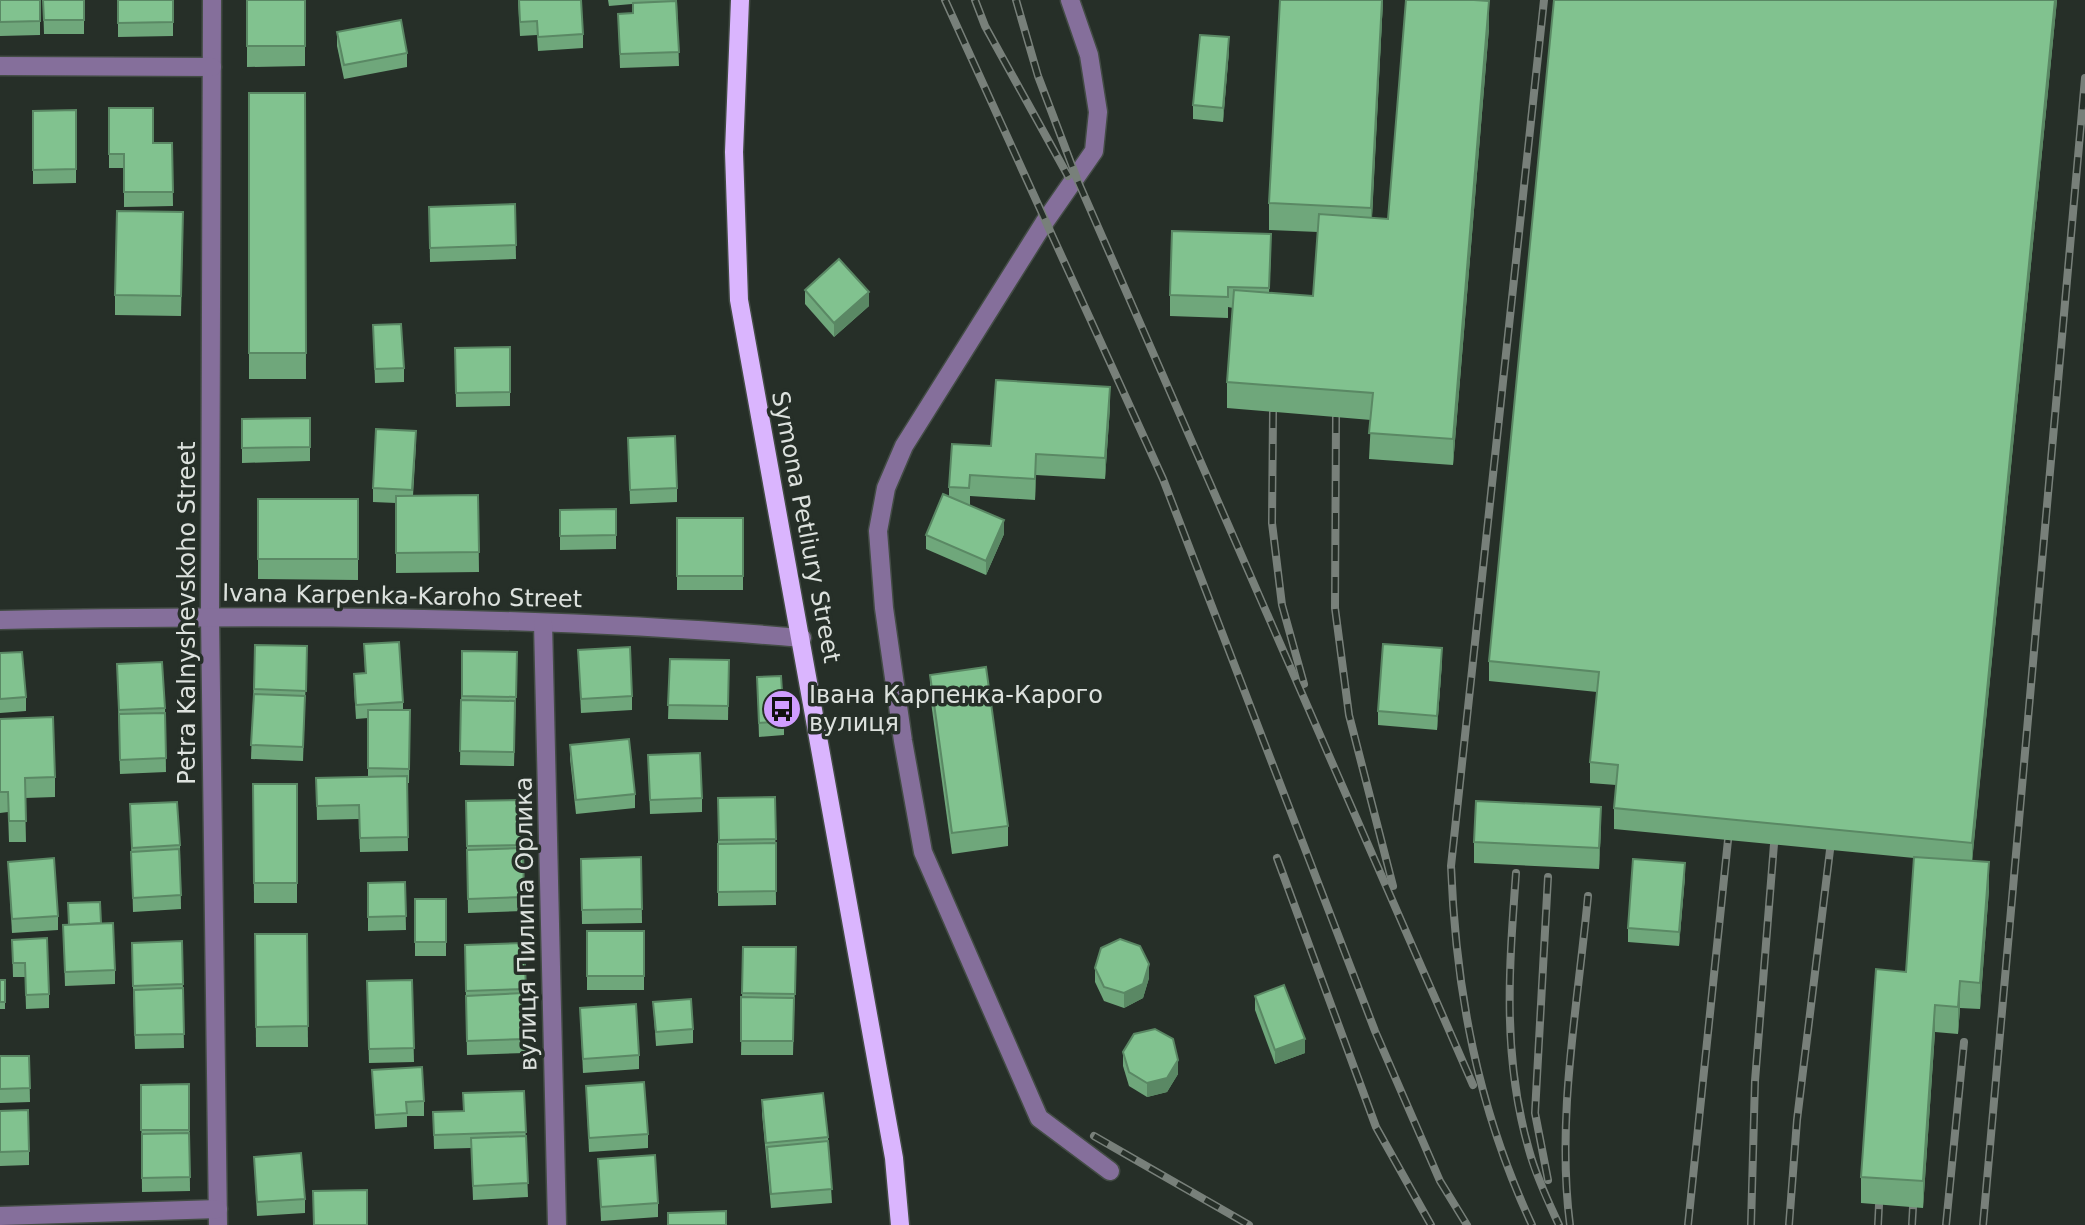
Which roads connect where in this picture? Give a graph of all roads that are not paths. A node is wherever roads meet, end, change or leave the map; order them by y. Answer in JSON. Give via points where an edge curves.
{"nodes":[{"id":1,"x":212,"y":0,"type":"edge"},
{"id":2,"x":740,"y":0,"type":"edge"},
{"id":3,"x":1070,"y":0,"type":"edge"},
{"id":4,"x":0,"y":66,"type":"edge"},
{"id":5,"x":212,"y":67,"type":"junction"},
{"id":6,"x":210,"y":616,"type":"junction"},
{"id":7,"x":0,"y":620,"type":"edge"},
{"id":8,"x":543,"y":623,"type":"junction"},
{"id":9,"x":802,"y":638,"type":"junction"},
{"id":10,"x":1110,"y":1171,"type":"dead end"},
{"id":11,"x":0,"y":1216,"type":"edge"},
{"id":12,"x":218,"y":1217,"type":"edge"},
{"id":13,"x":557,"y":1225,"type":"edge"},
{"id":14,"x":900,"y":1225,"type":"edge"}],
"edges":[{"from":1,"to":5,"type":"street","name":"Petra Kalnyshevskoho Street"},
{"from":2,"to":9,"type":"main road","name":"Symona Petliury Street","via":[[734,152],[739,300]]},
{"from":3,"to":10,"type":"street","via":[[1089,55],[1098,112],[1094,151],[904,446],[886,488],[878,531],[891,662],[923,852],[1039,1118]]},
{"from":4,"to":5,"type":"street"},
{"from":5,"to":6,"type":"street","name":"Petra Kalnyshevskoho Street"},
{"from":6,"to":7,"type":"street","name":"Ivana Karpenka-Karoho Street"},
{"from":6,"to":8,"type":"street","name":"Ivana Karpenka-Karoho Street"},
{"from":6,"to":12,"type":"street","name":"Petra Kalnyshevskoho Street"},
{"from":8,"to":9,"type":"street","name":"Ivana Karpenka-Karoho Street","via":[[678,627]]},
{"from":8,"to":13,"type":"street","name":"вулиця Пилипа Орлика"},
{"from":9,"to":14,"type":"main road","name":"Symona Petliury Street","via":[[894,1158]]},
{"from":11,"to":12,"type":"street"}]}
